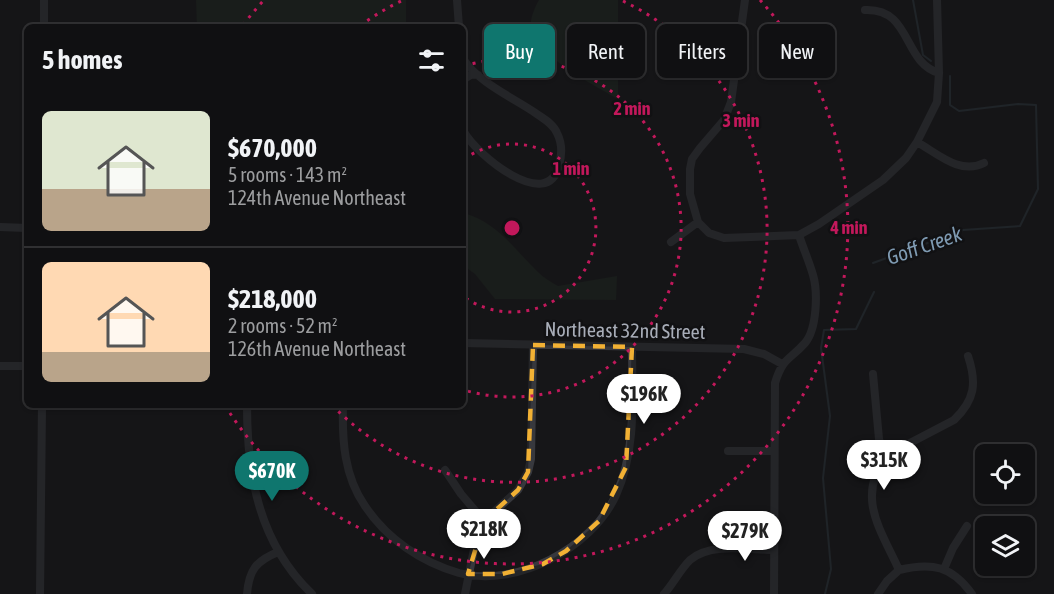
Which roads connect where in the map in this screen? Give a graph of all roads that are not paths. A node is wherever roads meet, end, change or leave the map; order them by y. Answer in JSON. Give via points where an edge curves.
{"nodes":[{"id":1,"x":44,"y":0,"type":"edge"},
{"id":2,"x":457,"y":0,"type":"edge"},
{"id":3,"x":745,"y":0,"type":"edge"},
{"id":4,"x":937,"y":0,"type":"edge"},
{"id":5,"x":865,"y":10,"type":"dead end"},
{"id":6,"x":44,"y":24,"type":"edge"},
{"id":7,"x":459,"y":24,"type":"edge"},
{"id":8,"x":742,"y":24,"type":"edge"},
{"id":9,"x":466,"y":62,"type":"edge"},
{"id":10,"x":939,"y":73,"type":"junction"},
{"id":11,"x":478,"y":75,"type":"junction"},
{"id":12,"x":466,"y":78,"type":"edge"},
{"id":13,"x":735,"y":78,"type":"edge"},
{"id":14,"x":466,"y":135,"type":"edge"},
{"id":15,"x":917,"y":142,"type":"junction"},
{"id":16,"x":984,"y":163,"type":"dead end"},
{"id":17,"x":698,"y":222,"type":"junction"},
{"id":18,"x":0,"y":227,"type":"edge"},
{"id":19,"x":24,"y":228,"type":"edge"},
{"id":20,"x":799,"y":235,"type":"junction"},
{"id":21,"x":671,"y":242,"type":"dead end"},
{"id":22,"x":466,"y":343,"type":"edge"},
{"id":23,"x":532,"y":345,"type":"junction"},
{"id":24,"x":632,"y":347,"type":"junction"},
{"id":25,"x":968,"y":356,"type":"dead end"},
{"id":26,"x":782,"y":364,"type":"junction"},
{"id":27,"x":0,"y":366,"type":"edge"},
{"id":28,"x":24,"y":366,"type":"edge"},
{"id":29,"x":873,"y":374,"type":"dead end"},
{"id":30,"x":42,"y":408,"type":"edge"},
{"id":31,"x":247,"y":408,"type":"edge"},
{"id":32,"x":343,"y":408,"type":"edge"},
{"id":33,"x":728,"y":451,"type":"dead end"},
{"id":34,"x":774,"y":452,"type":"junction"},
{"id":35,"x":887,"y":455,"type":"junction"},
{"id":36,"x":445,"y":470,"type":"dead end"},
{"id":37,"x":484,"y":521,"type":"junction"},
{"id":38,"x":967,"y":526,"type":"dead end"},
{"id":39,"x":774,"y":550,"type":"junction"},
{"id":40,"x":278,"y":552,"type":"junction"},
{"id":41,"x":944,"y":569,"type":"junction"},
{"id":42,"x":899,"y":570,"type":"junction"},
{"id":43,"x":468,"y":574,"type":"junction"},
{"id":44,"x":40,"y":594,"type":"edge"},
{"id":45,"x":247,"y":594,"type":"edge"},
{"id":46,"x":312,"y":594,"type":"edge"},
{"id":47,"x":465,"y":594,"type":"edge"},
{"id":48,"x":664,"y":594,"type":"edge"},
{"id":49,"x":774,"y":594,"type":"edge"},
{"id":50,"x":878,"y":594,"type":"edge"},
{"id":51,"x":972,"y":594,"type":"edge"}],
"edges":[{"from":1,"to":6,"type":"street"},
{"from":2,"to":7,"type":"street"},
{"from":3,"to":8,"type":"street"},
{"from":4,"to":10,"type":"street"},
{"from":5,"to":10,"type":"street","via":[[876,9],[891,15],[922,62]]},
{"from":9,"to":11,"type":"street"},
{"from":10,"to":15,"type":"street","via":[[937,102]]},
{"from":11,"to":12,"type":"street"},
{"from":11,"to":14,"type":"street","via":[[554,127],[561,146],[559,168],[544,183],[523,181],[478,152]]},
{"from":13,"to":17,"type":"street","via":[[724,120],[692,159],[690,194]]},
{"from":15,"to":16,"type":"street","via":[[960,167],[973,169]]},
{"from":15,"to":20,"type":"street","via":[[883,180]]},
{"from":17,"to":20,"type":"street","via":[[709,233],[724,238]]},
{"from":17,"to":21,"type":"street"},
{"from":18,"to":19,"type":"street"},
{"from":20,"to":26,"type":"street","via":[[813,277],[814,322],[805,342]]},
{"from":22,"to":23,"type":"street","name":"Northeast 32nd Street"},
{"from":23,"to":24,"type":"street","name":"Northeast 32nd Street"},
{"from":23,"to":37,"type":"street","via":[[528,472],[518,490]]},
{"from":24,"to":26,"type":"street","name":"Northeast 32nd Street","via":[[744,349]]},
{"from":24,"to":43,"type":"street","via":[[630,446],[615,497],[599,521],[583,539],[543,564],[502,574]]},
{"from":25,"to":35,"type":"street","via":[[974,372],[974,389],[963,412]]},
{"from":26,"to":34,"type":"street","via":[[775,383]]},
{"from":27,"to":28,"type":"street"},
{"from":29,"to":35,"type":"street","via":[[879,439]]},
{"from":30,"to":44,"type":"street"},
{"from":31,"to":40,"type":"street","via":[[253,483]]},
{"from":32,"to":43,"type":"street","via":[[347,465],[364,505],[406,549]]},
{"from":33,"to":34,"type":"street"},
{"from":34,"to":39,"type":"street"},
{"from":35,"to":42,"type":"street","via":[[875,474],[871,500],[875,519]]},
{"from":36,"to":37,"type":"street"},
{"from":37,"to":43,"type":"street"},
{"from":38,"to":41,"type":"street"},
{"from":39,"to":48,"type":"street","via":[[717,549],[699,555],[690,560]]},
{"from":39,"to":49,"type":"street"},
{"from":40,"to":45,"type":"street","via":[[261,559],[253,569]]},
{"from":40,"to":46,"type":"street"},
{"from":41,"to":42,"type":"street","via":[[928,566]]},
{"from":41,"to":51,"type":"street","via":[[963,581]]},
{"from":42,"to":50,"type":"street"},
{"from":43,"to":47,"type":"street"}]}
